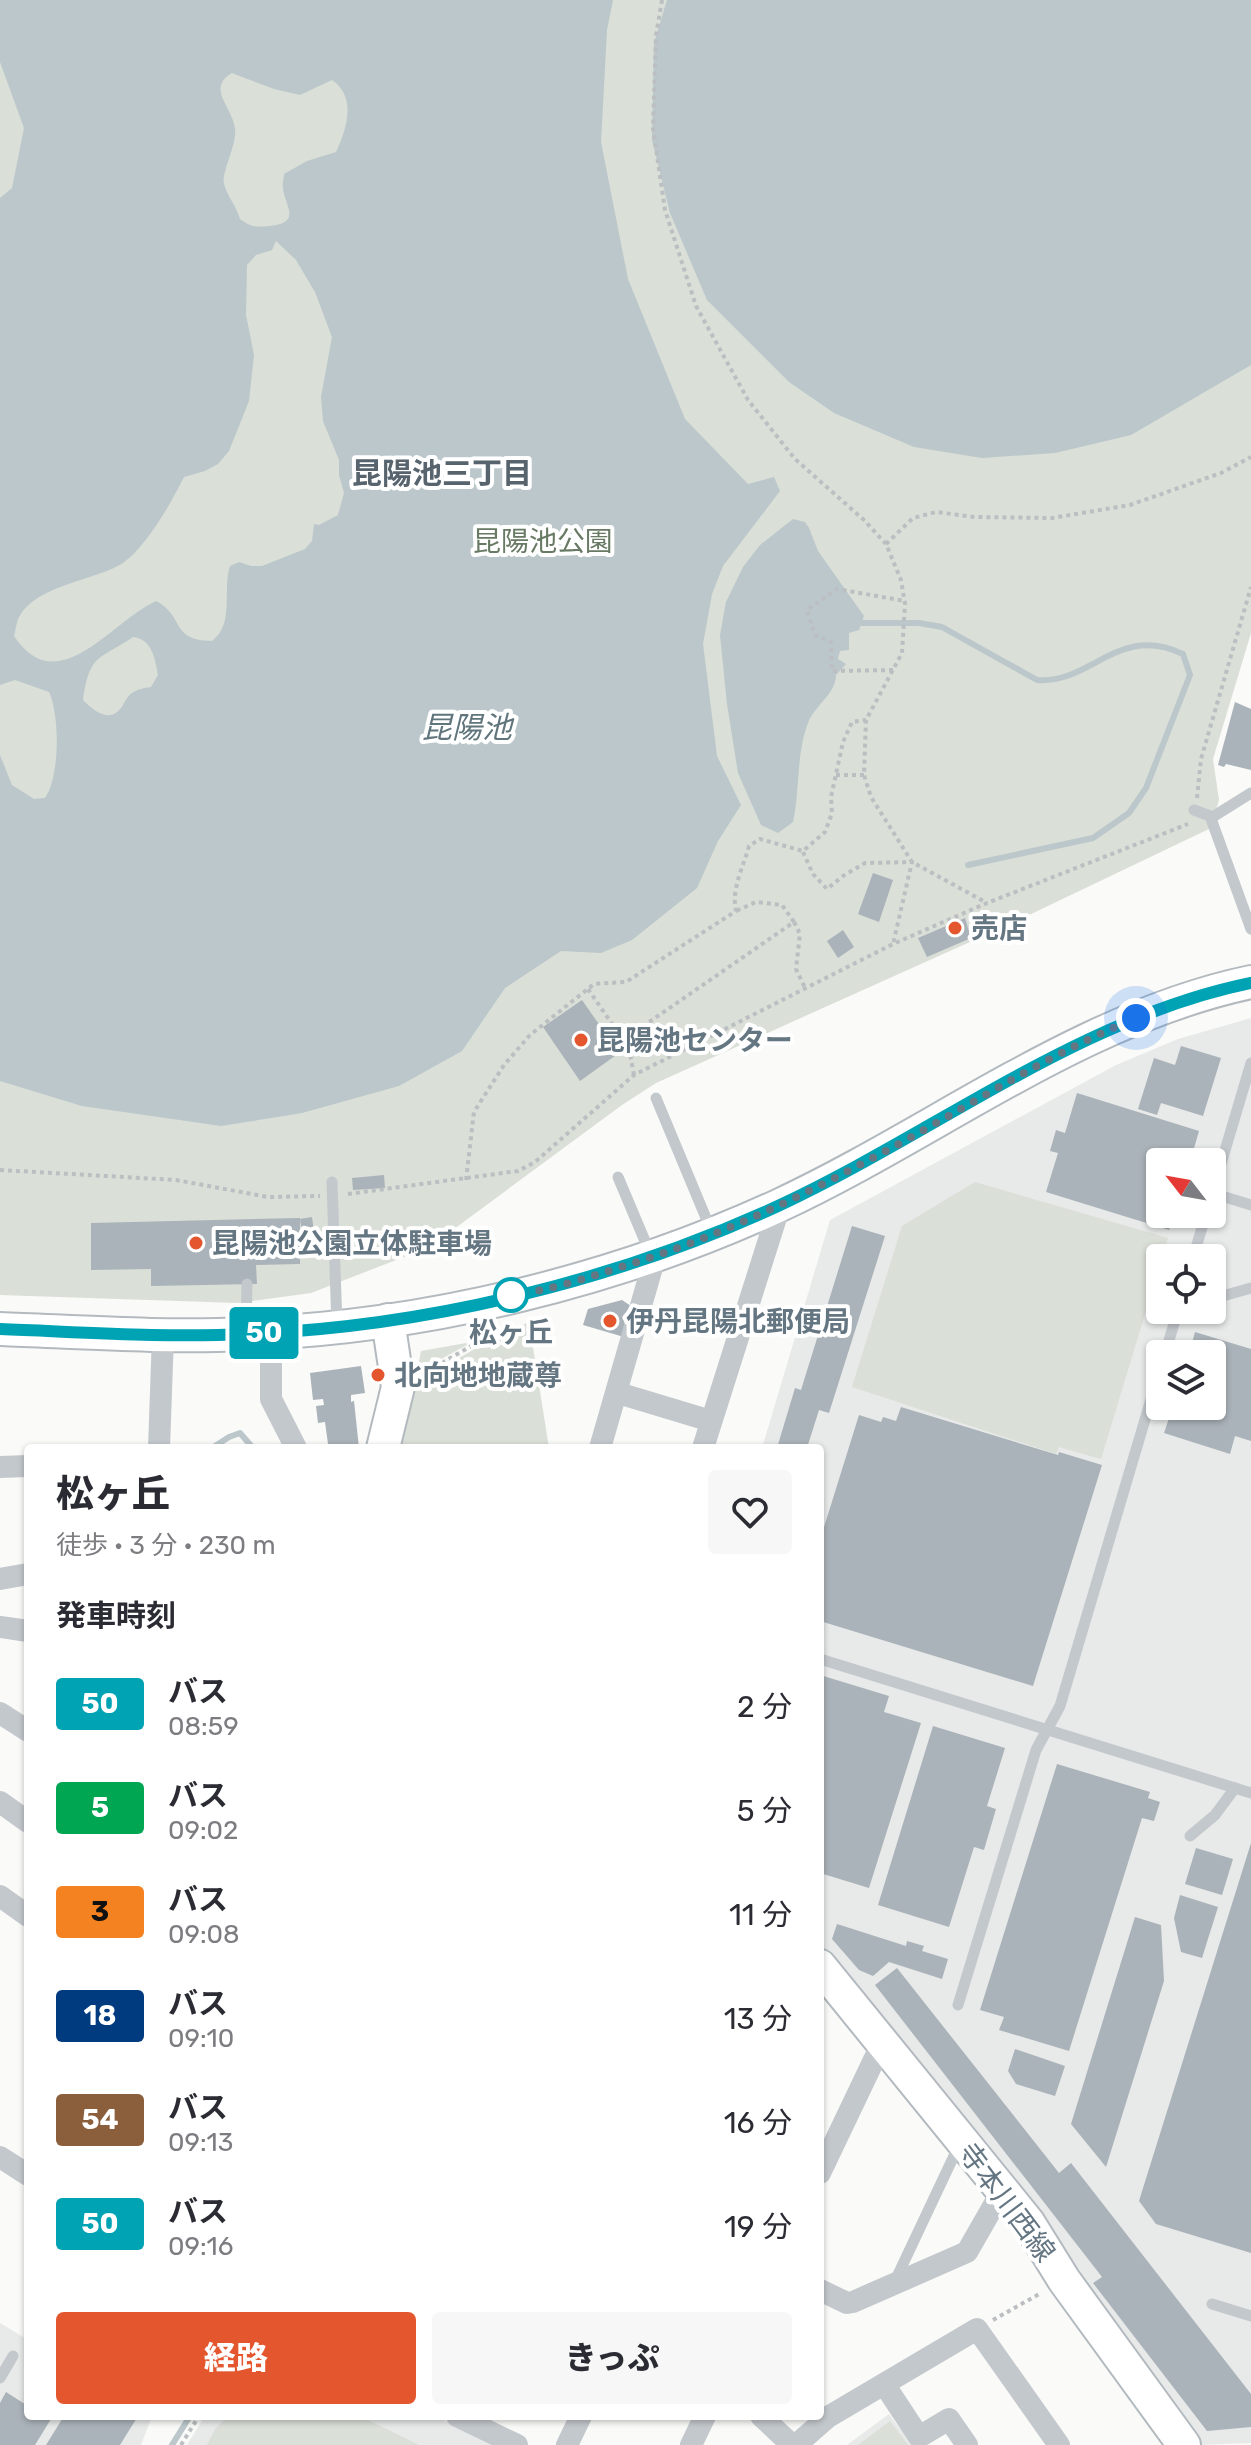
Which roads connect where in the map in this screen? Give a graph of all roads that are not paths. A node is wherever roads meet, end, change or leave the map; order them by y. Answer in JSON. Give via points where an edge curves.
{"nodes":[{"id":1,"x":1251,"y":793,"type":"edge"},
{"id":2,"x":1194,"y":810,"type":"road end"},
{"id":3,"x":1211,"y":818,"type":"junction"},
{"id":4,"x":1251,"y":929,"type":"edge"},
{"id":5,"x":1251,"y":982,"type":"edge"},
{"id":6,"x":1251,"y":1063,"type":"edge"},
{"id":7,"x":656,"y":1098,"type":"dead end"},
{"id":8,"x":1226,"y":1148,"type":"edge"},
{"id":9,"x":618,"y":1177,"type":"dead end"},
{"id":10,"x":332,"y":1182,"type":"dead end"},
{"id":11,"x":1226,"y":1198,"type":"edge"},
{"id":12,"x":780,"y":1205,"type":"junction"},
{"id":13,"x":1251,"y":1205,"type":"edge"},
{"id":14,"x":713,"y":1234,"type":"junction"},
{"id":15,"x":654,"y":1257,"type":"junction"},
{"id":16,"x":247,"y":1284,"type":"dead end"},
{"id":17,"x":1251,"y":1288,"type":"edge"},
{"id":18,"x":1226,"y":1295,"type":"edge"},
{"id":19,"x":388,"y":1320,"type":"junction"},
{"id":20,"x":337,"y":1327,"type":"junction"},
{"id":21,"x":0,"y":1329,"type":"edge"},
{"id":22,"x":258,"y":1333,"type":"junction"},
{"id":23,"x":163,"y":1335,"type":"junction"},
{"id":24,"x":618,"y":1393,"type":"junction"},
{"id":25,"x":1146,"y":1416,"type":"edge"},
{"id":26,"x":711,"y":1421,"type":"junction"},
{"id":27,"x":159,"y":1444,"type":"edge"},
{"id":28,"x":293,"y":1444,"type":"edge"},
{"id":29,"x":384,"y":1444,"type":"edge"},
{"id":30,"x":601,"y":1444,"type":"edge"},
{"id":31,"x":704,"y":1444,"type":"edge"},
{"id":32,"x":24,"y":1466,"type":"edge"},
{"id":33,"x":0,"y":1467,"type":"edge"},
{"id":34,"x":24,"y":1575,"type":"edge"},
{"id":35,"x":0,"y":1579,"type":"edge"},
{"id":36,"x":0,"y":1627,"type":"edge"},
{"id":37,"x":24,"y":1630,"type":"edge"},
{"id":38,"x":824,"y":1660,"type":"edge"},
{"id":39,"x":0,"y":1713,"type":"edge"},
{"id":40,"x":24,"y":1728,"type":"edge"},
{"id":41,"x":1048,"y":1730,"type":"junction"},
{"id":42,"x":1235,"y":1788,"type":"junction"},
{"id":43,"x":1251,"y":1793,"type":"edge"},
{"id":44,"x":0,"y":1802,"type":"edge"},
{"id":45,"x":24,"y":1819,"type":"edge"},
{"id":46,"x":1190,"y":1836,"type":"dead end"},
{"id":47,"x":0,"y":1896,"type":"edge"},
{"id":48,"x":24,"y":1913,"type":"edge"},
{"id":49,"x":824,"y":1971,"type":"edge"},
{"id":50,"x":958,"y":2005,"type":"dead end"},
{"id":51,"x":883,"y":2041,"type":"junction"},
{"id":52,"x":961,"y":2140,"type":"junction"},
{"id":53,"x":0,"y":2157,"type":"edge"},
{"id":54,"x":824,"y":2165,"type":"edge"},
{"id":55,"x":24,"y":2172,"type":"edge"},
{"id":56,"x":1002,"y":2191,"type":"junction"},
{"id":57,"x":893,"y":2283,"type":"junction"},
{"id":58,"x":824,"y":2292,"type":"edge"},
{"id":59,"x":1212,"y":2304,"type":"dead end"},
{"id":60,"x":1251,"y":2316,"type":"edge"},
{"id":61,"x":13,"y":2356,"type":"dead end"},
{"id":62,"x":0,"y":2378,"type":"edge"},
{"id":63,"x":884,"y":2384,"type":"junction"},
{"id":64,"x":465,"y":2420,"type":"edge"},
{"id":65,"x":579,"y":2420,"type":"edge"},
{"id":66,"x":703,"y":2420,"type":"edge"},
{"id":67,"x":766,"y":2420,"type":"edge"},
{"id":68,"x":517,"y":2445,"type":"edge"},
{"id":69,"x":567,"y":2445,"type":"edge"},
{"id":70,"x":691,"y":2445,"type":"edge"},
{"id":71,"x":794,"y":2445,"type":"edge"},
{"id":72,"x":967,"y":2445,"type":"edge"},
{"id":73,"x":1059,"y":2445,"type":"edge"},
{"id":74,"x":1184,"y":2445,"type":"edge"}],
"edges":[{"from":1,"to":3,"type":"lane"},
{"from":2,"to":3,"type":"lane"},
{"from":3,"to":4,"type":"lane"},
{"from":5,"to":12,"type":"main road","via":[[1114,1027]]},
{"from":6,"to":8,"type":"lane"},
{"from":7,"to":14,"type":"lane"},
{"from":9,"to":15,"type":"lane"},
{"from":10,"to":20,"type":"lane"},
{"from":11,"to":13,"type":"lane"},
{"from":12,"to":14,"type":"main road"},
{"from":12,"to":26,"type":"street"},
{"from":14,"to":15,"type":"main road"},
{"from":15,"to":19,"type":"main road","via":[[492,1300]]},
{"from":15,"to":24,"type":"street"},
{"from":16,"to":22,"type":"lane"},
{"from":17,"to":18,"type":"lane"},
{"from":19,"to":20,"type":"main road"},
{"from":19,"to":29,"type":"main road","via":[[398,1387]]},
{"from":20,"to":22,"type":"main road"},
{"from":21,"to":23,"type":"main road"},
{"from":22,"to":23,"type":"main road"},
{"from":22,"to":28,"type":"street","via":[[272,1420]]},
{"from":23,"to":27,"type":"street"},
{"from":24,"to":26,"type":"street"},
{"from":24,"to":30,"type":"street"},
{"from":25,"to":41,"type":"lane","via":[[1060,1706]]},
{"from":26,"to":31,"type":"street"},
{"from":32,"to":33,"type":"street"},
{"from":34,"to":35,"type":"street"},
{"from":36,"to":37,"type":"street"},
{"from":38,"to":41,"type":"lane"},
{"from":39,"to":40,"type":"street"},
{"from":41,"to":42,"type":"lane"},
{"from":41,"to":50,"type":"lane","via":[[1036,1750]]},
{"from":42,"to":43,"type":"lane"},
{"from":42,"to":46,"type":"lane"},
{"from":44,"to":45,"type":"street"},
{"from":47,"to":48,"type":"street"},
{"from":49,"to":51,"type":"main road","name":"寺本川西線"},
{"from":51,"to":52,"type":"main road","name":"寺本川西線"},
{"from":51,"to":54,"type":"street"},
{"from":52,"to":56,"type":"main road","name":"寺本川西線"},
{"from":52,"to":57,"type":"lane"},
{"from":53,"to":55,"type":"street"},
{"from":56,"to":57,"type":"street","via":[[967,2252]]},
{"from":56,"to":74,"type":"main road","name":"寺本川西線"},
{"from":57,"to":58,"type":"street","via":[[847,2303]]},
{"from":59,"to":60,"type":"lane"},
{"from":61,"to":62,"type":"lane"},
{"from":63,"to":71,"type":"street","via":[[828,2417]]},
{"from":63,"to":72,"type":"street","via":[[919,2437],[949,2419]]},
{"from":63,"to":73,"type":"street","via":[[977,2329]]},
{"from":64,"to":68,"type":"street"},
{"from":65,"to":69,"type":"street"},
{"from":66,"to":70,"type":"street"},
{"from":67,"to":71,"type":"street"}]}
